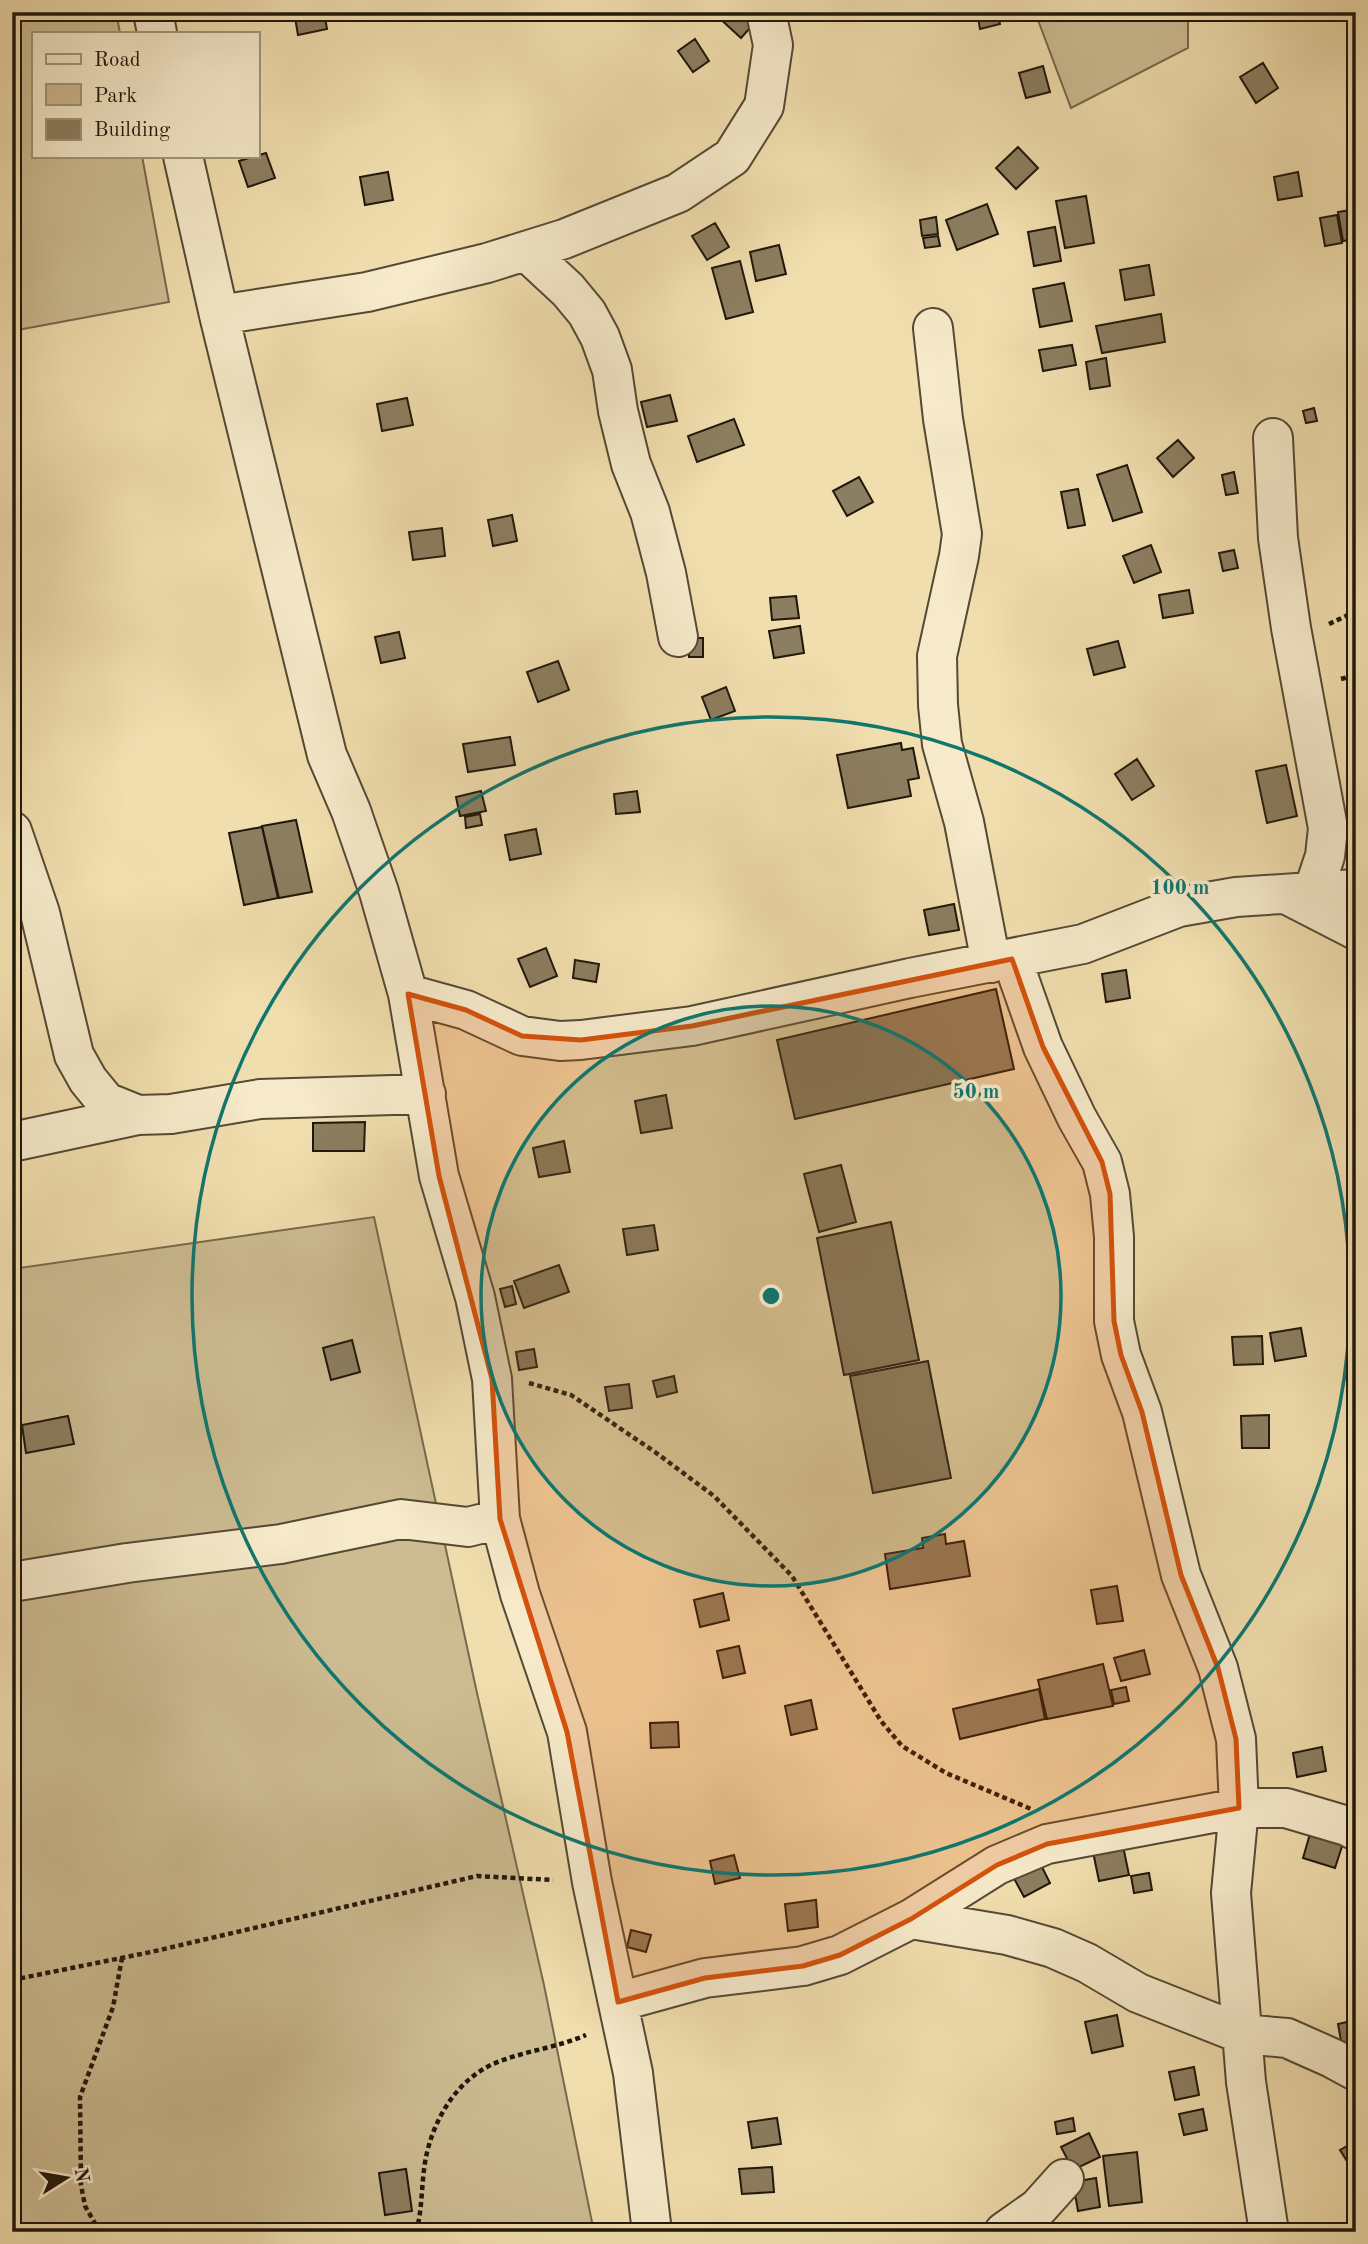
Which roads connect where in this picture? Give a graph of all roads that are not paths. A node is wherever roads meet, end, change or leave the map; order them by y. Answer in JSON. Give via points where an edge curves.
{"nodes":[{"id":1,"x":153,"y":12,"type":"edge"},
{"id":2,"x":766,"y":12,"type":"edge"},
{"id":3,"x":157,"y":32,"type":"edge"},
{"id":4,"x":183,"y":158,"type":"edge"},
{"id":5,"x":526,"y":251,"type":"junction"},
{"id":6,"x":219,"y":315,"type":"junction"},
{"id":7,"x":933,"y":328,"type":"dead end"},
{"id":8,"x":1273,"y":439,"type":"dead end"},
{"id":9,"x":678,"y":636,"type":"dead end"},
{"id":10,"x":12,"y":831,"type":"edge"},
{"id":11,"x":1356,"y":889,"type":"edge"},
{"id":12,"x":1299,"y":893,"type":"junction"},
{"id":13,"x":1356,"y":930,"type":"edge"},
{"id":14,"x":1002,"y":961,"type":"junction"},
{"id":15,"x":408,"y":994,"type":"junction"},
{"id":16,"x":426,"y":1094,"type":"junction"},
{"id":17,"x":138,"y":1115,"type":"junction"},
{"id":18,"x":12,"y":1142,"type":"edge"},
{"id":19,"x":500,"y":1519,"type":"junction"},
{"id":20,"x":12,"y":1582,"type":"edge"},
{"id":21,"x":1239,"y":1808,"type":"junction"},
{"id":22,"x":1356,"y":1831,"type":"edge"},
{"id":23,"x":911,"y":1919,"type":"junction"},
{"id":24,"x":620,"y":2010,"type":"junction"},
{"id":25,"x":1241,"y":2034,"type":"junction"},
{"id":26,"x":1356,"y":2071,"type":"edge"},
{"id":27,"x":1064,"y":2179,"type":"dead end"},
{"id":28,"x":652,"y":2232,"type":"edge"},
{"id":29,"x":1004,"y":2232,"type":"edge"},
{"id":30,"x":1269,"y":2232,"type":"edge"}],
"edges":[{"from":1,"to":3,"type":"street"},
{"from":2,"to":5,"type":"street","via":[[773,45],[764,106],[732,157],[678,193]]},
{"from":4,"to":6,"type":"street"},
{"from":5,"to":6,"type":"street","via":[[367,292]]},
{"from":5,"to":9,"type":"street","via":[[568,290],[600,337],[612,370],[631,464],[666,573]]},
{"from":6,"to":15,"type":"street","via":[[327,755],[379,892]]},
{"from":7,"to":14,"type":"street","via":[[962,534],[936,656],[937,705],[942,744]]},
{"from":8,"to":12,"type":"street","via":[[1278,538],[1328,828],[1325,856]]},
{"from":10,"to":17,"type":"street","via":[[40,913],[74,1055],[106,1102]]},
{"from":11,"to":12,"type":"street"},
{"from":12,"to":13,"type":"street"},
{"from":12,"to":14,"type":"street","via":[[1179,907],[1083,944]]},
{"from":14,"to":15,"type":"street","via":[[692,1026],[581,1040],[522,1036],[466,1010]]},
{"from":14,"to":21,"type":"street","via":[[1102,1162],[1111,1204],[1114,1321],[1121,1355],[1142,1412],[1181,1575],[1218,1668],[1236,1739]]},
{"from":15,"to":16,"type":"street"},
{"from":16,"to":17,"type":"street","via":[[261,1100]]},
{"from":16,"to":19,"type":"street","via":[[439,1176],[475,1297],[492,1379]]},
{"from":17,"to":18,"type":"street"},
{"from":19,"to":20,"type":"street","via":[[468,1527],[401,1519],[281,1544]]},
{"from":19,"to":24,"type":"street","via":[[520,1594],[568,1732],[592,1882]]},
{"from":21,"to":22,"type":"street","via":[[1286,1808]]},
{"from":21,"to":23,"type":"street","via":[[1047,1844],[997,1865]]},
{"from":21,"to":25,"type":"street","via":[[1231,1893]]},
{"from":23,"to":24,"type":"street","via":[[840,1955],[803,1966],[705,1978]]},
{"from":23,"to":25,"type":"street","via":[[1007,1935],[1053,1948],[1138,1993]]},
{"from":24,"to":28,"type":"street"},
{"from":25,"to":26,"type":"street","via":[[1287,2038]]},
{"from":25,"to":30,"type":"street"},
{"from":27,"to":29,"type":"street","via":[[1038,2208]]}]}
